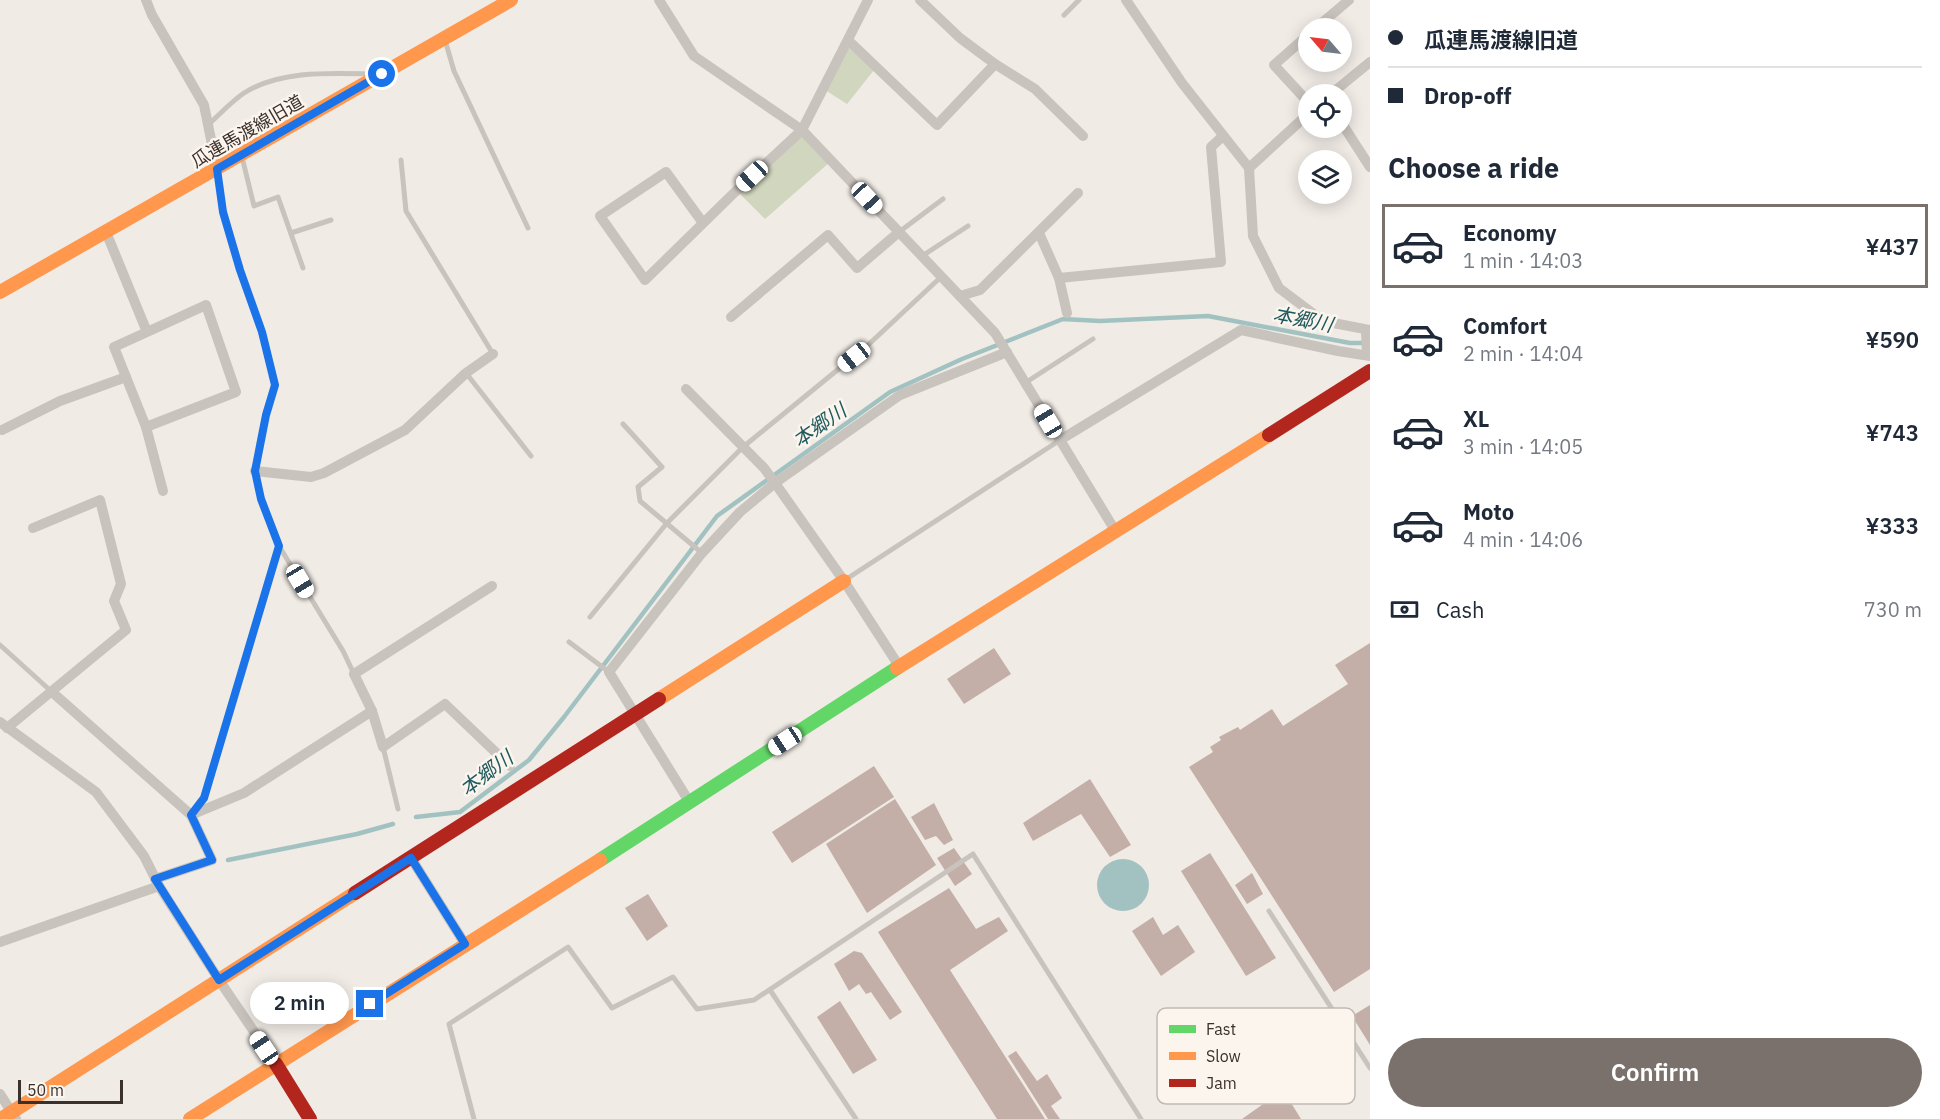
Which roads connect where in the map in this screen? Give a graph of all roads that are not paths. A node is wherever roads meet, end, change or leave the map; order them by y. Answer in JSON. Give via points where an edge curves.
{"nodes":[{"id":1,"x":146,"y":0,"type":"edge"},
{"id":2,"x":511,"y":0,"type":"edge"},
{"id":3,"x":659,"y":0,"type":"edge"},
{"id":4,"x":868,"y":0,"type":"edge"},
{"id":5,"x":920,"y":0,"type":"edge"},
{"id":6,"x":1079,"y":0,"type":"edge"},
{"id":7,"x":1126,"y":0,"type":"edge"},
{"id":8,"x":1349,"y":0,"type":"edge"},
{"id":9,"x":1064,"y":15,"type":"dead end"},
{"id":10,"x":1328,"y":18,"type":"edge"},
{"id":11,"x":444,"y":38,"type":"junction"},
{"id":12,"x":849,"y":41,"type":"junction"},
{"id":13,"x":1298,"y":44,"type":"edge"},
{"id":14,"x":1370,"y":62,"type":"edge"},
{"id":15,"x":995,"y":64,"type":"junction"},
{"id":16,"x":382,"y":74,"type":"junction"},
{"id":17,"x":1343,"y":84,"type":"edge"},
{"id":18,"x":1298,"y":91,"type":"edge"},
{"id":19,"x":1298,"y":123,"type":"edge"},
{"id":20,"x":208,"y":125,"type":"junction"},
{"id":21,"x":802,"y":130,"type":"junction"},
{"id":22,"x":1083,"y":136,"type":"dead end"},
{"id":23,"x":1223,"y":136,"type":"junction"},
{"id":24,"x":1351,"y":138,"type":"edge"},
{"id":25,"x":241,"y":155,"type":"junction"},
{"id":26,"x":401,"y":160,"type":"dead end"},
{"id":27,"x":1370,"y":167,"type":"edge"},
{"id":28,"x":1249,"y":168,"type":"junction"},
{"id":29,"x":217,"y":169,"type":"junction"},
{"id":30,"x":1078,"y":193,"type":"dead end"},
{"id":31,"x":943,"y":199,"type":"dead end"},
{"id":32,"x":331,"y":220,"type":"dead end"},
{"id":33,"x":703,"y":223,"type":"junction"},
{"id":34,"x":968,"y":226,"type":"dead end"},
{"id":35,"x":528,"y":228,"type":"dead end"},
{"id":36,"x":106,"y":232,"type":"junction"},
{"id":37,"x":899,"y":232,"type":"junction"},
{"id":38,"x":291,"y":233,"type":"junction"},
{"id":39,"x":1039,"y":233,"type":"junction"},
{"id":40,"x":922,"y":256,"type":"junction"},
{"id":41,"x":303,"y":268,"type":"dead end"},
{"id":42,"x":942,"y":276,"type":"junction"},
{"id":43,"x":1059,"y":278,"type":"junction"},
{"id":44,"x":0,"y":292,"type":"edge"},
{"id":45,"x":960,"y":296,"type":"junction"},
{"id":46,"x":1067,"y":313,"type":"dead end"},
{"id":47,"x":731,"y":317,"type":"dead end"},
{"id":48,"x":1368,"y":330,"type":"edge"},
{"id":49,"x":147,"y":332,"type":"junction"},
{"id":50,"x":1093,"y":339,"type":"dead end"},
{"id":51,"x":1006,"y":352,"type":"junction"},
{"id":52,"x":493,"y":354,"type":"joint"},
{"id":53,"x":1368,"y":355,"type":"edge"},
{"id":54,"x":1370,"y":371,"type":"edge"},
{"id":55,"x":465,"y":373,"type":"junction"},
{"id":56,"x":126,"y":377,"type":"junction"},
{"id":57,"x":1025,"y":383,"type":"junction"},
{"id":58,"x":686,"y":389,"type":"dead end"},
{"id":59,"x":623,"y":424,"type":"dead end"},
{"id":60,"x":146,"y":427,"type":"junction"},
{"id":61,"x":2,"y":430,"type":"dead end"},
{"id":62,"x":1060,"y":440,"type":"junction"},
{"id":63,"x":743,"y":447,"type":"junction"},
{"id":64,"x":531,"y":456,"type":"dead end"},
{"id":65,"x":255,"y":471,"type":"junction"},
{"id":66,"x":775,"y":483,"type":"junction"},
{"id":67,"x":163,"y":491,"type":"dead end"},
{"id":68,"x":667,"y":523,"type":"junction"},
{"id":69,"x":33,"y":528,"type":"dead end"},
{"id":70,"x":1116,"y":532,"type":"junction"},
{"id":71,"x":279,"y":546,"type":"junction"},
{"id":72,"x":702,"y":553,"type":"junction"},
{"id":73,"x":844,"y":581,"type":"junction"},
{"id":74,"x":492,"y":586,"type":"dead end"},
{"id":75,"x":590,"y":617,"type":"dead end"},
{"id":76,"x":569,"y":642,"type":"dead end"},
{"id":77,"x":0,"y":645,"type":"edge"},
{"id":78,"x":899,"y":666,"type":"junction"},
{"id":79,"x":609,"y":672,"type":"junction"},
{"id":80,"x":354,"y":674,"type":"junction"},
{"id":81,"x":52,"y":692,"type":"junction"},
{"id":82,"x":372,"y":711,"type":"junction"},
{"id":83,"x":634,"y":715,"type":"junction"},
{"id":84,"x":3,"y":725,"type":"edge"},
{"id":85,"x":383,"y":747,"type":"junction"},
{"id":86,"x":510,"y":766,"type":"dead end"},
{"id":87,"x":690,"y":803,"type":"junction"},
{"id":88,"x":398,"y":809,"type":"dead end"},
{"id":89,"x":191,"y":815,"type":"junction"},
{"id":90,"x":411,"y":858,"type":"junction"},
{"id":91,"x":157,"y":882,"type":"junction"},
{"id":92,"x":1269,"y":911,"type":"dead end"},
{"id":93,"x":0,"y":942,"type":"edge"},
{"id":94,"x":465,"y":944,"type":"junction"},
{"id":95,"x":219,"y":980,"type":"junction"},
{"id":96,"x":771,"y":990,"type":"junction"},
{"id":97,"x":1331,"y":1008,"type":"edge"},
{"id":98,"x":1355,"y":1045,"type":"edge"},
{"id":99,"x":276,"y":1065,"type":"junction"},
{"id":100,"x":1370,"y":1068,"type":"edge"},
{"id":101,"x":0,"y":1094,"type":"edge"},
{"id":102,"x":10,"y":1117,"type":"edge"},
{"id":103,"x":190,"y":1119,"type":"edge"},
{"id":104,"x":310,"y":1119,"type":"edge"},
{"id":105,"x":474,"y":1119,"type":"edge"},
{"id":106,"x":856,"y":1119,"type":"edge"},
{"id":107,"x":1141,"y":1119,"type":"edge"}],
"edges":[{"from":1,"to":20,"type":"street","via":[[204,105]]},
{"from":2,"to":11,"type":"street","name":"瓜連馬渡線旧道"},
{"from":3,"to":21,"type":"street","via":[[694,56]]},
{"from":4,"to":12,"type":"street"},
{"from":5,"to":15,"type":"street"},
{"from":6,"to":9,"type":"lane"},
{"from":7,"to":23,"type":"street"},
{"from":8,"to":10,"type":"street"},
{"from":11,"to":16,"type":"street","name":"瓜連馬渡線旧道"},
{"from":11,"to":35,"type":"lane","via":[[454,71]]},
{"from":12,"to":15,"type":"street","via":[[937,125]]},
{"from":12,"to":21,"type":"street"},
{"from":13,"to":18,"type":"street","via":[[1274,65]]},
{"from":14,"to":17,"type":"street"},
{"from":15,"to":22,"type":"street","via":[[1035,89]]},
{"from":16,"to":20,"type":"lane","via":[[320,73],[275,80],[244,93]]},
{"from":16,"to":25,"type":"street","name":"瓜連馬渡線旧道"},
{"from":19,"to":28,"type":"street"},
{"from":20,"to":29,"type":"street"},
{"from":21,"to":33,"type":"street"},
{"from":21,"to":37,"type":"street"},
{"from":23,"to":28,"type":"street"},
{"from":23,"to":43,"type":"street","via":[[1211,147],[1221,262]]},
{"from":24,"to":27,"type":"street"},
{"from":25,"to":29,"type":"street","name":"瓜連馬渡線旧道"},
{"from":25,"to":38,"type":"lane","via":[[254,206],[278,197]]},
{"from":26,"to":52,"type":"lane","via":[[406,211]]},
{"from":28,"to":48,"type":"street","via":[[1252,236],[1279,288],[1323,321]]},
{"from":29,"to":36,"type":"street","name":"瓜連馬渡線旧道"},
{"from":29,"to":65,"type":"lane","via":[[223,212],[275,385]]},
{"from":30,"to":39,"type":"street"},
{"from":31,"to":37,"type":"lane"},
{"from":32,"to":38,"type":"lane"},
{"from":33,"to":33,"type":"street","via":[[645,280],[600,216],[666,172]]},
{"from":34,"to":40,"type":"lane"},
{"from":36,"to":44,"type":"street","name":"瓜連馬渡線旧道"},
{"from":36,"to":49,"type":"street"},
{"from":37,"to":40,"type":"street"},
{"from":37,"to":47,"type":"street","via":[[857,268],[828,235]]},
{"from":38,"to":41,"type":"lane"},
{"from":39,"to":43,"type":"street"},
{"from":39,"to":45,"type":"street","via":[[980,290]]},
{"from":40,"to":42,"type":"street"},
{"from":42,"to":45,"type":"street"},
{"from":42,"to":63,"type":"lane","via":[[868,345]]},
{"from":43,"to":46,"type":"street"},
{"from":45,"to":51,"type":"street","via":[[995,333]]},
{"from":48,"to":53,"type":"street"},
{"from":49,"to":56,"type":"street","via":[[114,347]]},
{"from":49,"to":60,"type":"street","via":[[206,305],[236,392]]},
{"from":50,"to":57,"type":"lane"},
{"from":51,"to":57,"type":"street"},
{"from":51,"to":66,"type":"street","via":[[900,395]]},
{"from":52,"to":55,"type":"street"},
{"from":53,"to":62,"type":"street","via":[[1241,330]]},
{"from":54,"to":70,"type":"street"},
{"from":55,"to":64,"type":"lane"},
{"from":55,"to":65,"type":"street","via":[[405,430],[324,473],[311,477]]},
{"from":56,"to":60,"type":"street"},
{"from":56,"to":61,"type":"street","via":[[60,401]]},
{"from":57,"to":62,"type":"street"},
{"from":58,"to":63,"type":"street"},
{"from":59,"to":68,"type":"lane","via":[[662,467],[638,487],[640,501]]},
{"from":60,"to":67,"type":"street"},
{"from":62,"to":70,"type":"street"},
{"from":62,"to":73,"type":"lane"},
{"from":63,"to":66,"type":"street"},
{"from":63,"to":68,"type":"lane"},
{"from":65,"to":71,"type":"lane"},
{"from":66,"to":72,"type":"street","via":[[740,512]]},
{"from":66,"to":73,"type":"street"},
{"from":68,"to":72,"type":"lane"},
{"from":68,"to":75,"type":"lane"},
{"from":69,"to":81,"type":"street","via":[[100,500],[121,584],[114,601],[126,630]]},
{"from":70,"to":78,"type":"street"},
{"from":71,"to":80,"type":"lane"},
{"from":71,"to":89,"type":"lane","via":[[204,798]]},
{"from":72,"to":79,"type":"street"},
{"from":73,"to":78,"type":"street"},
{"from":73,"to":83,"type":"street"},
{"from":74,"to":80,"type":"street"},
{"from":76,"to":79,"type":"lane"},
{"from":77,"to":81,"type":"lane"},
{"from":78,"to":87,"type":"street"},
{"from":79,"to":83,"type":"street"},
{"from":80,"to":82,"type":"street"},
{"from":81,"to":84,"type":"street"},
{"from":81,"to":89,"type":"street"},
{"from":82,"to":85,"type":"street"},
{"from":82,"to":89,"type":"street","via":[[244,793]]},
{"from":83,"to":87,"type":"street"},
{"from":83,"to":90,"type":"street"},
{"from":84,"to":91,"type":"street","via":[[96,792],[144,856]]},
{"from":85,"to":86,"type":"street","via":[[446,704]]},
{"from":85,"to":88,"type":"lane"},
{"from":87,"to":94,"type":"street"},
{"from":89,"to":91,"type":"street","via":[[212,860]]},
{"from":90,"to":94,"type":"street"},
{"from":90,"to":95,"type":"street"},
{"from":91,"to":93,"type":"street"},
{"from":91,"to":95,"type":"street"},
{"from":92,"to":97,"type":"lane"},
{"from":94,"to":99,"type":"street"},
{"from":95,"to":99,"type":"street"},
{"from":95,"to":102,"type":"street"},
{"from":96,"to":105,"type":"lane","via":[[754,1000],[697,1009],[673,977],[612,1008],[568,947],[449,1024]]},
{"from":96,"to":106,"type":"lane"},
{"from":96,"to":107,"type":"lane","via":[[973,854]]},
{"from":98,"to":100,"type":"lane"},
{"from":99,"to":103,"type":"street"},
{"from":99,"to":104,"type":"street"},
{"from":101,"to":102,"type":"street"}]}
